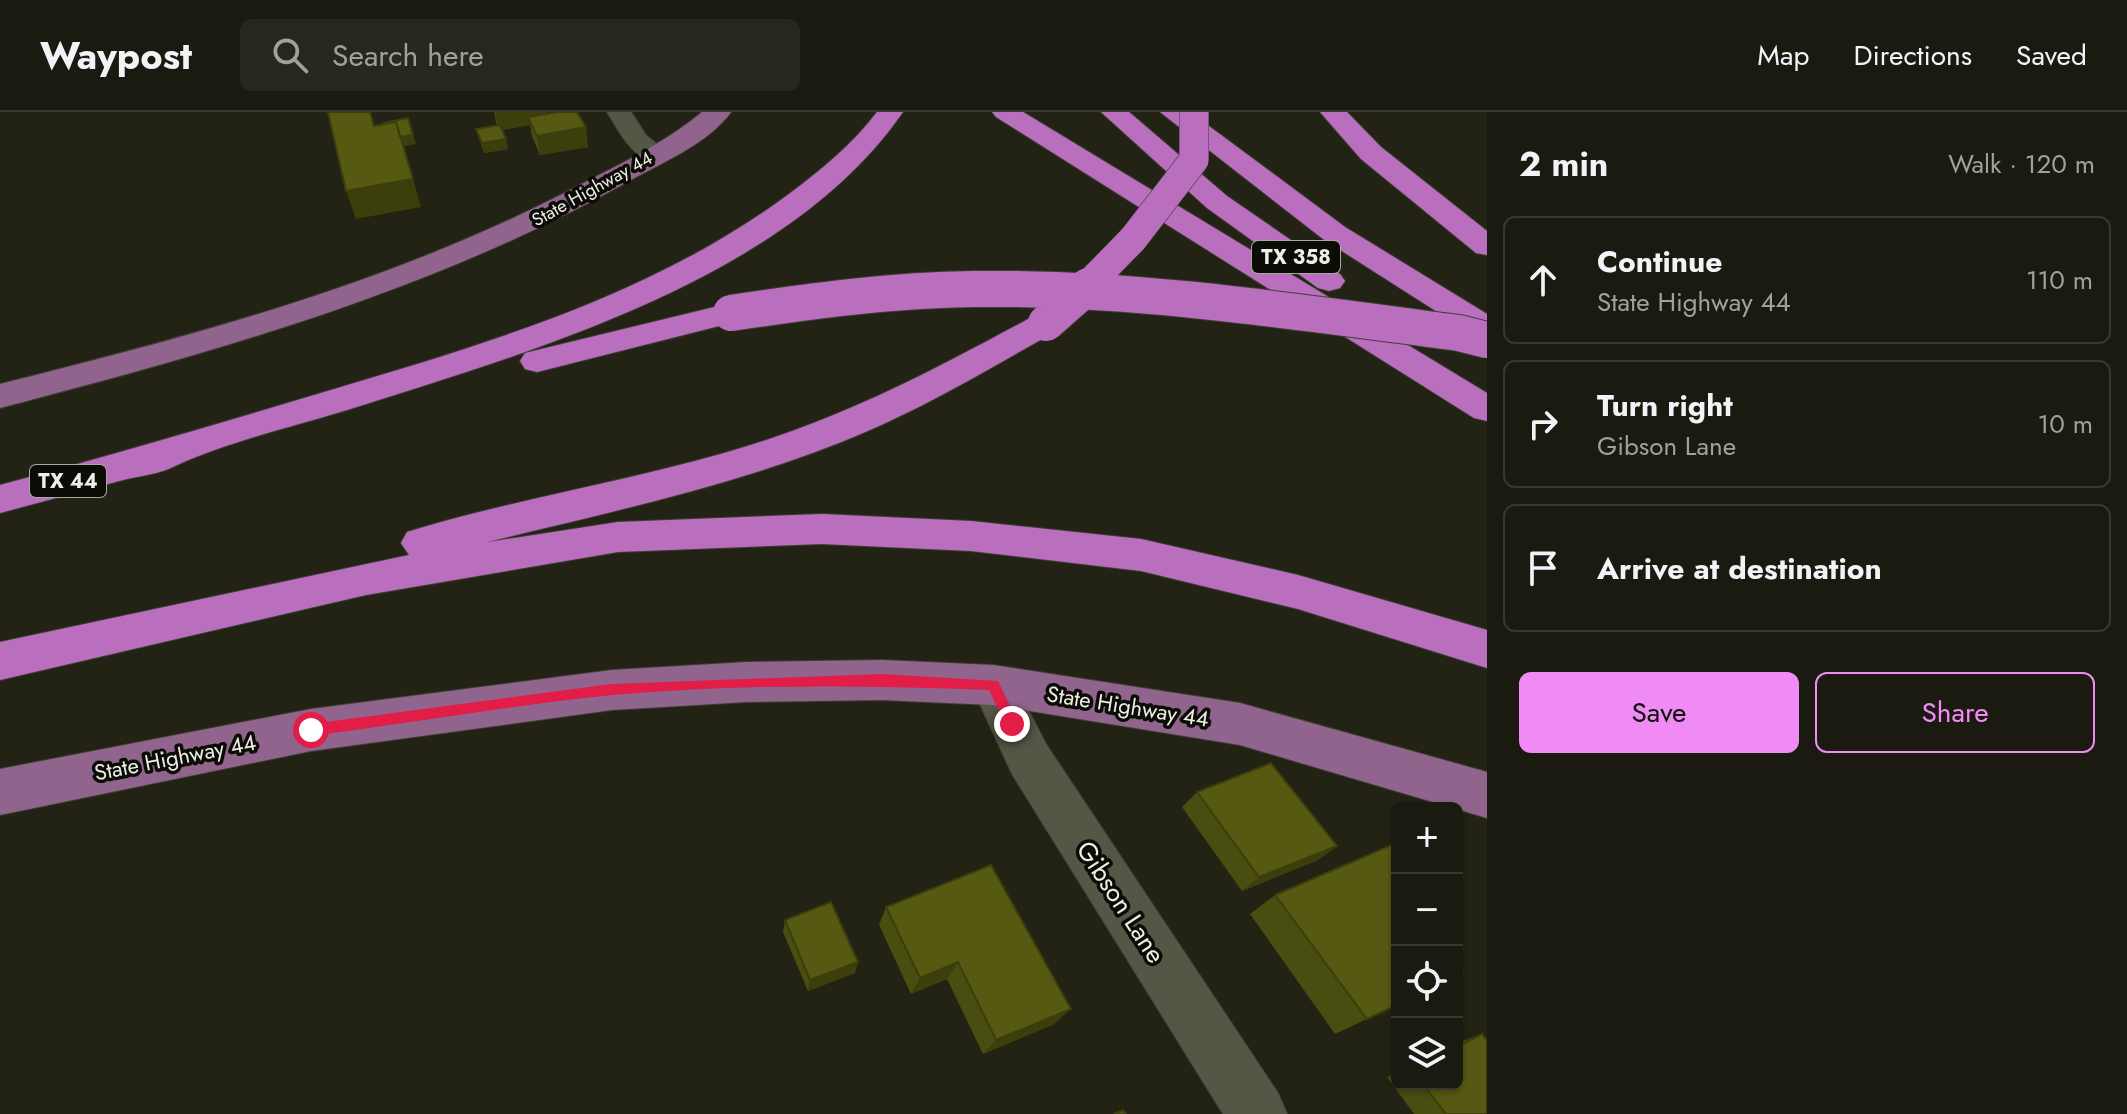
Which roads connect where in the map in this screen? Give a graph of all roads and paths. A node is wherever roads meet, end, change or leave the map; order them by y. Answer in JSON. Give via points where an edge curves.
{"nodes":[{"id":1,"x":619,"y":112,"type":"edge"},
{"id":2,"x":718,"y":112,"type":"edge"},
{"id":3,"x":890,"y":112,"type":"edge"},
{"id":4,"x":1005,"y":112,"type":"edge"},
{"id":5,"x":1114,"y":112,"type":"edge"},
{"id":6,"x":1173,"y":112,"type":"edge"},
{"id":7,"x":1194,"y":112,"type":"edge"},
{"id":8,"x":1333,"y":112,"type":"edge"},
{"id":9,"x":656,"y":154,"type":"junction"},
{"id":10,"x":1487,"y":246,"type":"edge"},
{"id":11,"x":1487,"y":329,"type":"edge"},
{"id":12,"x":1487,"y":340,"type":"edge"},
{"id":13,"x":1487,"y":391,"type":"edge"},
{"id":14,"x":0,"y":396,"type":"edge"},
{"id":15,"x":1487,"y":409,"type":"edge"},
{"id":16,"x":135,"y":463,"type":"junction"},
{"id":17,"x":0,"y":499,"type":"edge"},
{"id":18,"x":0,"y":645,"type":"edge"},
{"id":19,"x":1487,"y":649,"type":"edge"},
{"id":20,"x":0,"y":661,"type":"edge"},
{"id":21,"x":993,"y":685,"type":"junction"},
{"id":22,"x":0,"y":792,"type":"edge"},
{"id":23,"x":1487,"y":795,"type":"edge"},
{"id":24,"x":1257,"y":1114,"type":"edge"}],
"edges":[{"from":1,"to":9,"type":"street","via":[[637,140]]},
{"from":2,"to":9,"type":"main road","name":"State Highway 44"},
{"from":3,"to":16,"type":"highway","via":[[848,161],[787,212],[667,283],[494,352]]},
{"from":4,"to":15,"type":"highway"},
{"from":5,"to":13,"type":"highway","number":"TX 358","via":[[1217,202]]},
{"from":6,"to":11,"type":"highway","number":"TX 358","via":[[1334,233]]},
{"from":7,"to":18,"type":"highway","bridge":true,"via":[[1194,160],[1095,279],[1046,323],[900,402],[819,437],[724,468]]},
{"from":8,"to":10,"type":"highway","via":[[1371,153]]},
{"from":9,"to":14,"type":"main road","name":"State Highway 44","via":[[550,215],[273,324]]},
{"from":12,"to":16,"type":"highway","bridge":true,"via":[[1244,305],[1079,291],[871,294],[731,313]]},
{"from":16,"to":17,"type":"highway","number":"TX 44"},
{"from":19,"to":20,"type":"highway","via":[[1298,592],[1141,555],[971,536],[822,529],[618,537],[366,578]]},
{"from":21,"to":22,"type":"main road","name":"State Highway 44","via":[[882,680],[612,690],[311,730]]},
{"from":21,"to":23,"type":"main road","name":"State Highway 44","via":[[1240,724]]},
{"from":21,"to":24,"type":"street","name":"Gibson Lane","via":[[1029,759]]}]}
